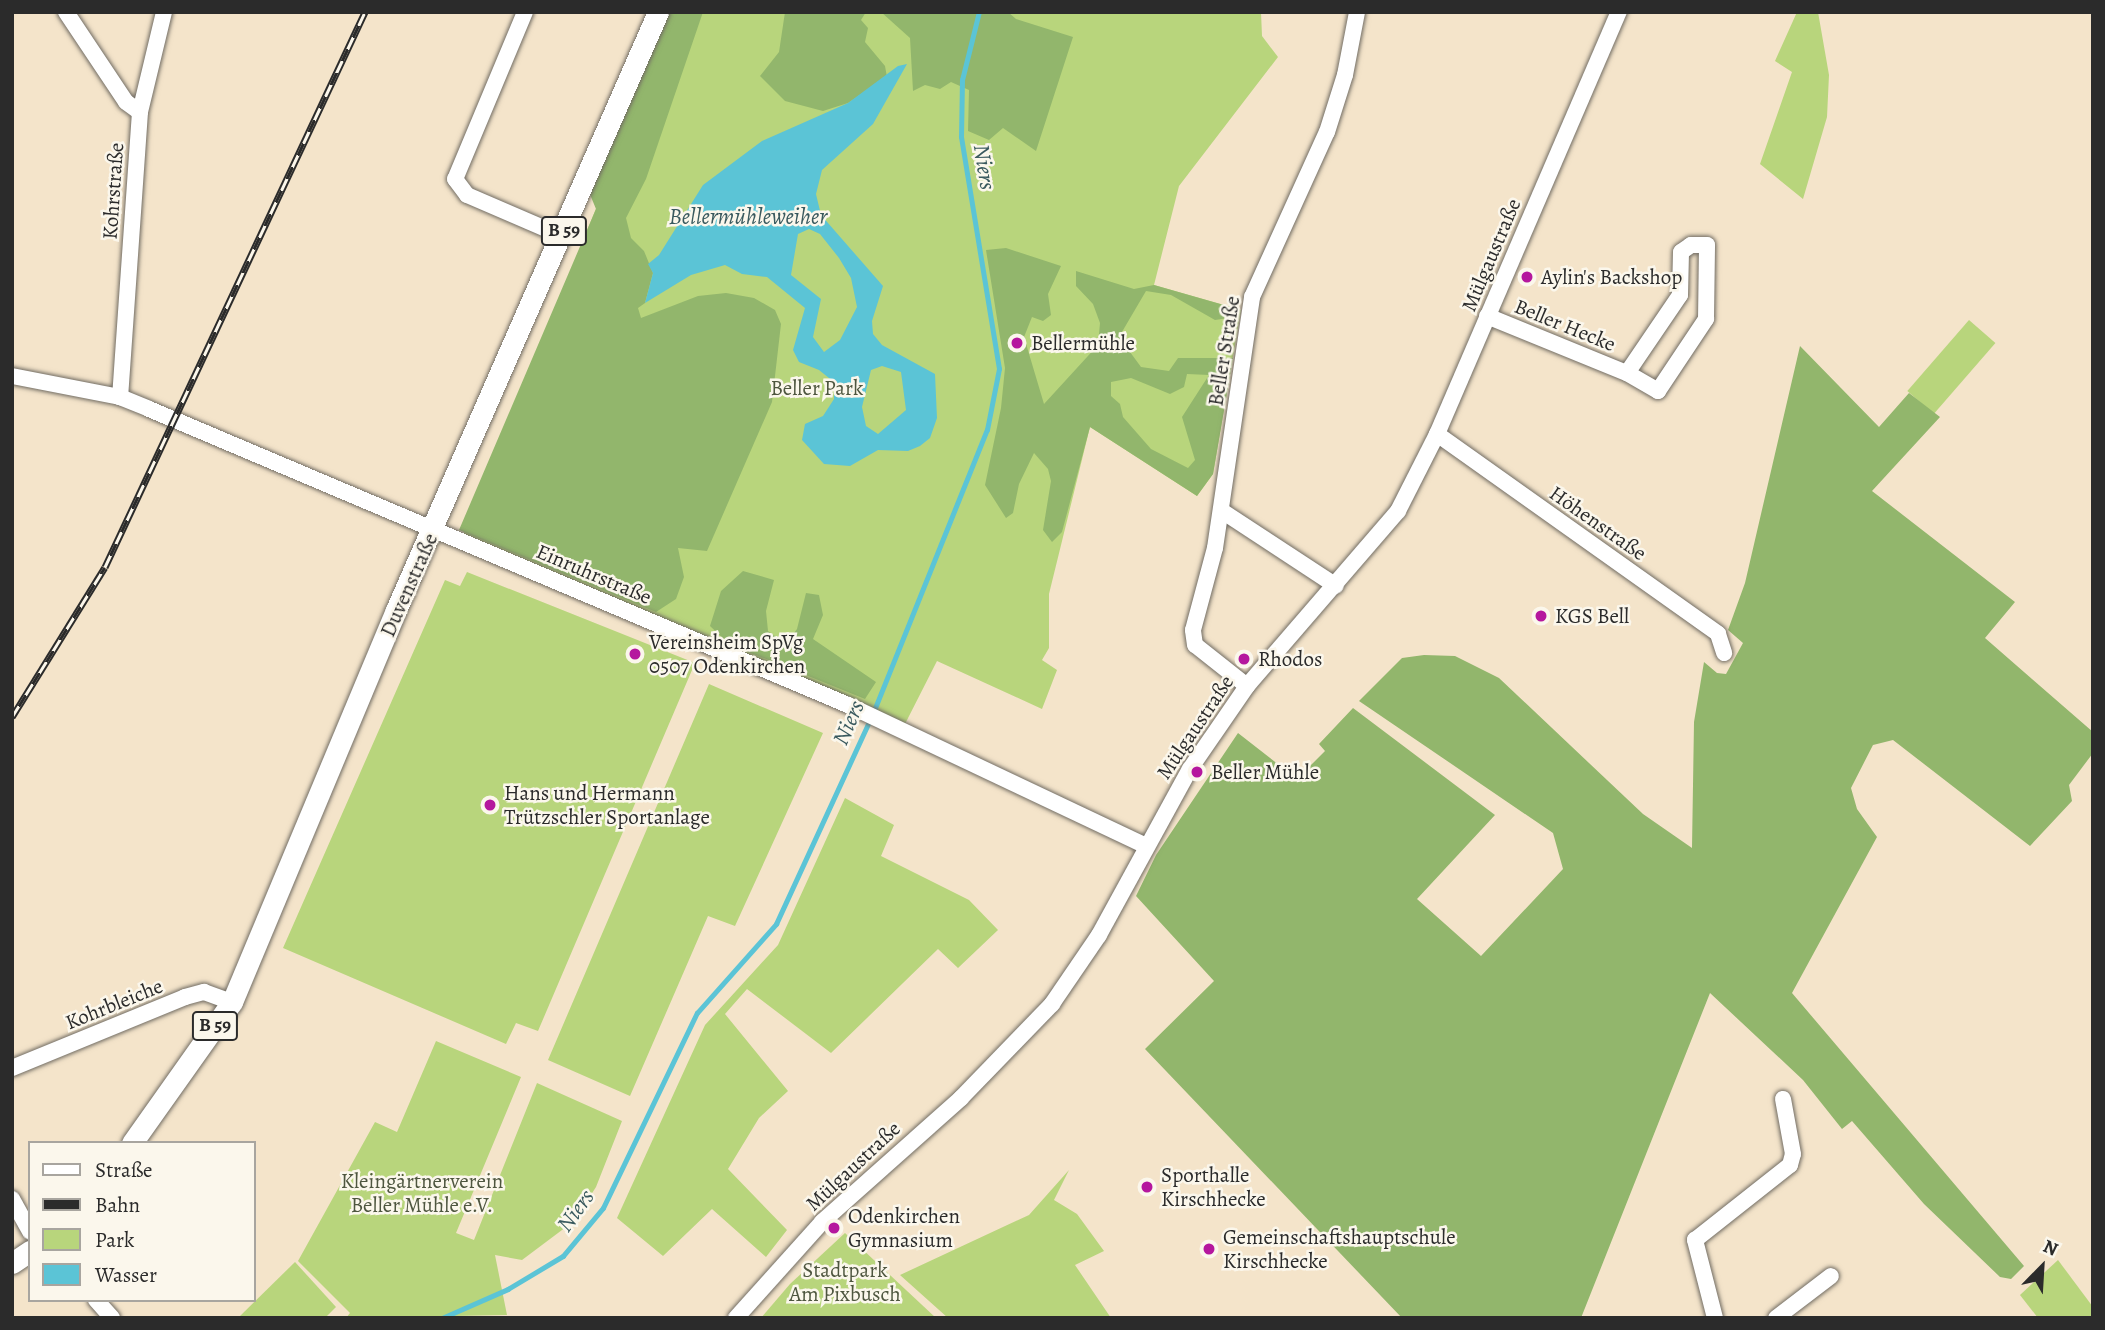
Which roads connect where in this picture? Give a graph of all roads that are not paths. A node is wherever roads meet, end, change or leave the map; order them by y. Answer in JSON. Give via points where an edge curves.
{"nodes":[{"id":1,"x":66,"y":12,"type":"edge"},
{"id":2,"x":164,"y":12,"type":"edge"},
{"id":3,"x":525,"y":12,"type":"edge"},
{"id":4,"x":658,"y":12,"type":"edge"},
{"id":5,"x":1357,"y":12,"type":"edge"},
{"id":6,"x":1619,"y":12,"type":"edge"},
{"id":7,"x":140,"y":112,"type":"junction"},
{"id":8,"x":562,"y":236,"type":"junction"},
{"id":9,"x":1488,"y":316,"type":"junction"},
{"id":10,"x":1628,"y":373,"type":"junction"},
{"id":11,"x":12,"y":376,"type":"edge"},
{"id":12,"x":120,"y":397,"type":"junction"},
{"id":13,"x":1437,"y":434,"type":"junction"},
{"id":14,"x":1222,"y":512,"type":"junction"},
{"id":15,"x":434,"y":530,"type":"junction"},
{"id":16,"x":1336,"y":586,"type":"junction"},
{"id":17,"x":1724,"y":653,"type":"dead end"},
{"id":18,"x":1247,"y":686,"type":"junction"},
{"id":19,"x":1146,"y":846,"type":"junction"},
{"id":20,"x":232,"y":1002,"type":"junction"},
{"id":21,"x":12,"y":1068,"type":"edge"},
{"id":22,"x":1783,"y":1099,"type":"dead end"},
{"id":23,"x":133,"y":1141,"type":"edge"},
{"id":24,"x":12,"y":1199,"type":"edge"},
{"id":25,"x":28,"y":1227,"type":"edge"},
{"id":26,"x":28,"y":1252,"type":"edge"},
{"id":27,"x":12,"y":1263,"type":"edge"},
{"id":28,"x":1831,"y":1276,"type":"dead end"},
{"id":29,"x":98,"y":1302,"type":"edge"},
{"id":30,"x":112,"y":1318,"type":"edge"},
{"id":31,"x":736,"y":1318,"type":"edge"},
{"id":32,"x":1716,"y":1318,"type":"edge"},
{"id":33,"x":1776,"y":1318,"type":"edge"}],
"edges":[{"from":1,"to":7,"type":"street","via":[[126,102]]},
{"from":2,"to":7,"type":"street","name":"Kohrstraße"},
{"from":3,"to":8,"type":"street","via":[[455,178],[467,195]]},
{"from":4,"to":8,"type":"main road","name":"Duvenstraße","number":"B 59"},
{"from":5,"to":14,"type":"street","name":"Beller Straße","via":[[1345,75],[1327,132],[1252,297]]},
{"from":6,"to":9,"type":"street","name":"Mülgaustraße"},
{"from":7,"to":12,"type":"street","name":"Kohrstraße"},
{"from":8,"to":15,"type":"main road","name":"Duvenstraße","number":"B 59"},
{"from":9,"to":10,"type":"street","name":"Beller Hecke"},
{"from":9,"to":13,"type":"street","name":"Mülgaustraße"},
{"from":10,"to":10,"type":"street","name":"Beller Hecke","via":[[1658,391],[1706,319],[1707,245],[1691,245],[1681,252],[1680,295]]},
{"from":11,"to":12,"type":"street","name":"Einruhrstraße"},
{"from":12,"to":15,"type":"street","name":"Einruhrstraße"},
{"from":13,"to":16,"type":"street","name":"Mülgaustraße","via":[[1398,511]]},
{"from":13,"to":17,"type":"street","name":"Höhenstraße","via":[[1718,634]]},
{"from":14,"to":16,"type":"street"},
{"from":14,"to":18,"type":"street","name":"Beller Straße","via":[[1193,630],[1195,645]]},
{"from":15,"to":19,"type":"street","name":"Einruhrstraße","via":[[857,709]]},
{"from":15,"to":20,"type":"main road","name":"Duvenstraße","number":"B 59"},
{"from":16,"to":18,"type":"street","name":"Mülgaustraße"},
{"from":18,"to":19,"type":"street","name":"Mülgaustraße","via":[[1190,769]]},
{"from":19,"to":31,"type":"street","name":"Mülgaustraße","via":[[1099,935],[1052,1004],[961,1098],[822,1222]]},
{"from":20,"to":21,"type":"street","name":"Kohrbleiche","via":[[204,992],[185,997]]},
{"from":20,"to":23,"type":"main road","name":"Duvenstraße","number":"B 59"},
{"from":22,"to":32,"type":"street","via":[[1793,1154],[1790,1166],[1695,1240]]},
{"from":24,"to":25,"type":"street"},
{"from":26,"to":27,"type":"main road"},
{"from":28,"to":33,"type":"street"},
{"from":29,"to":30,"type":"street"}]}
